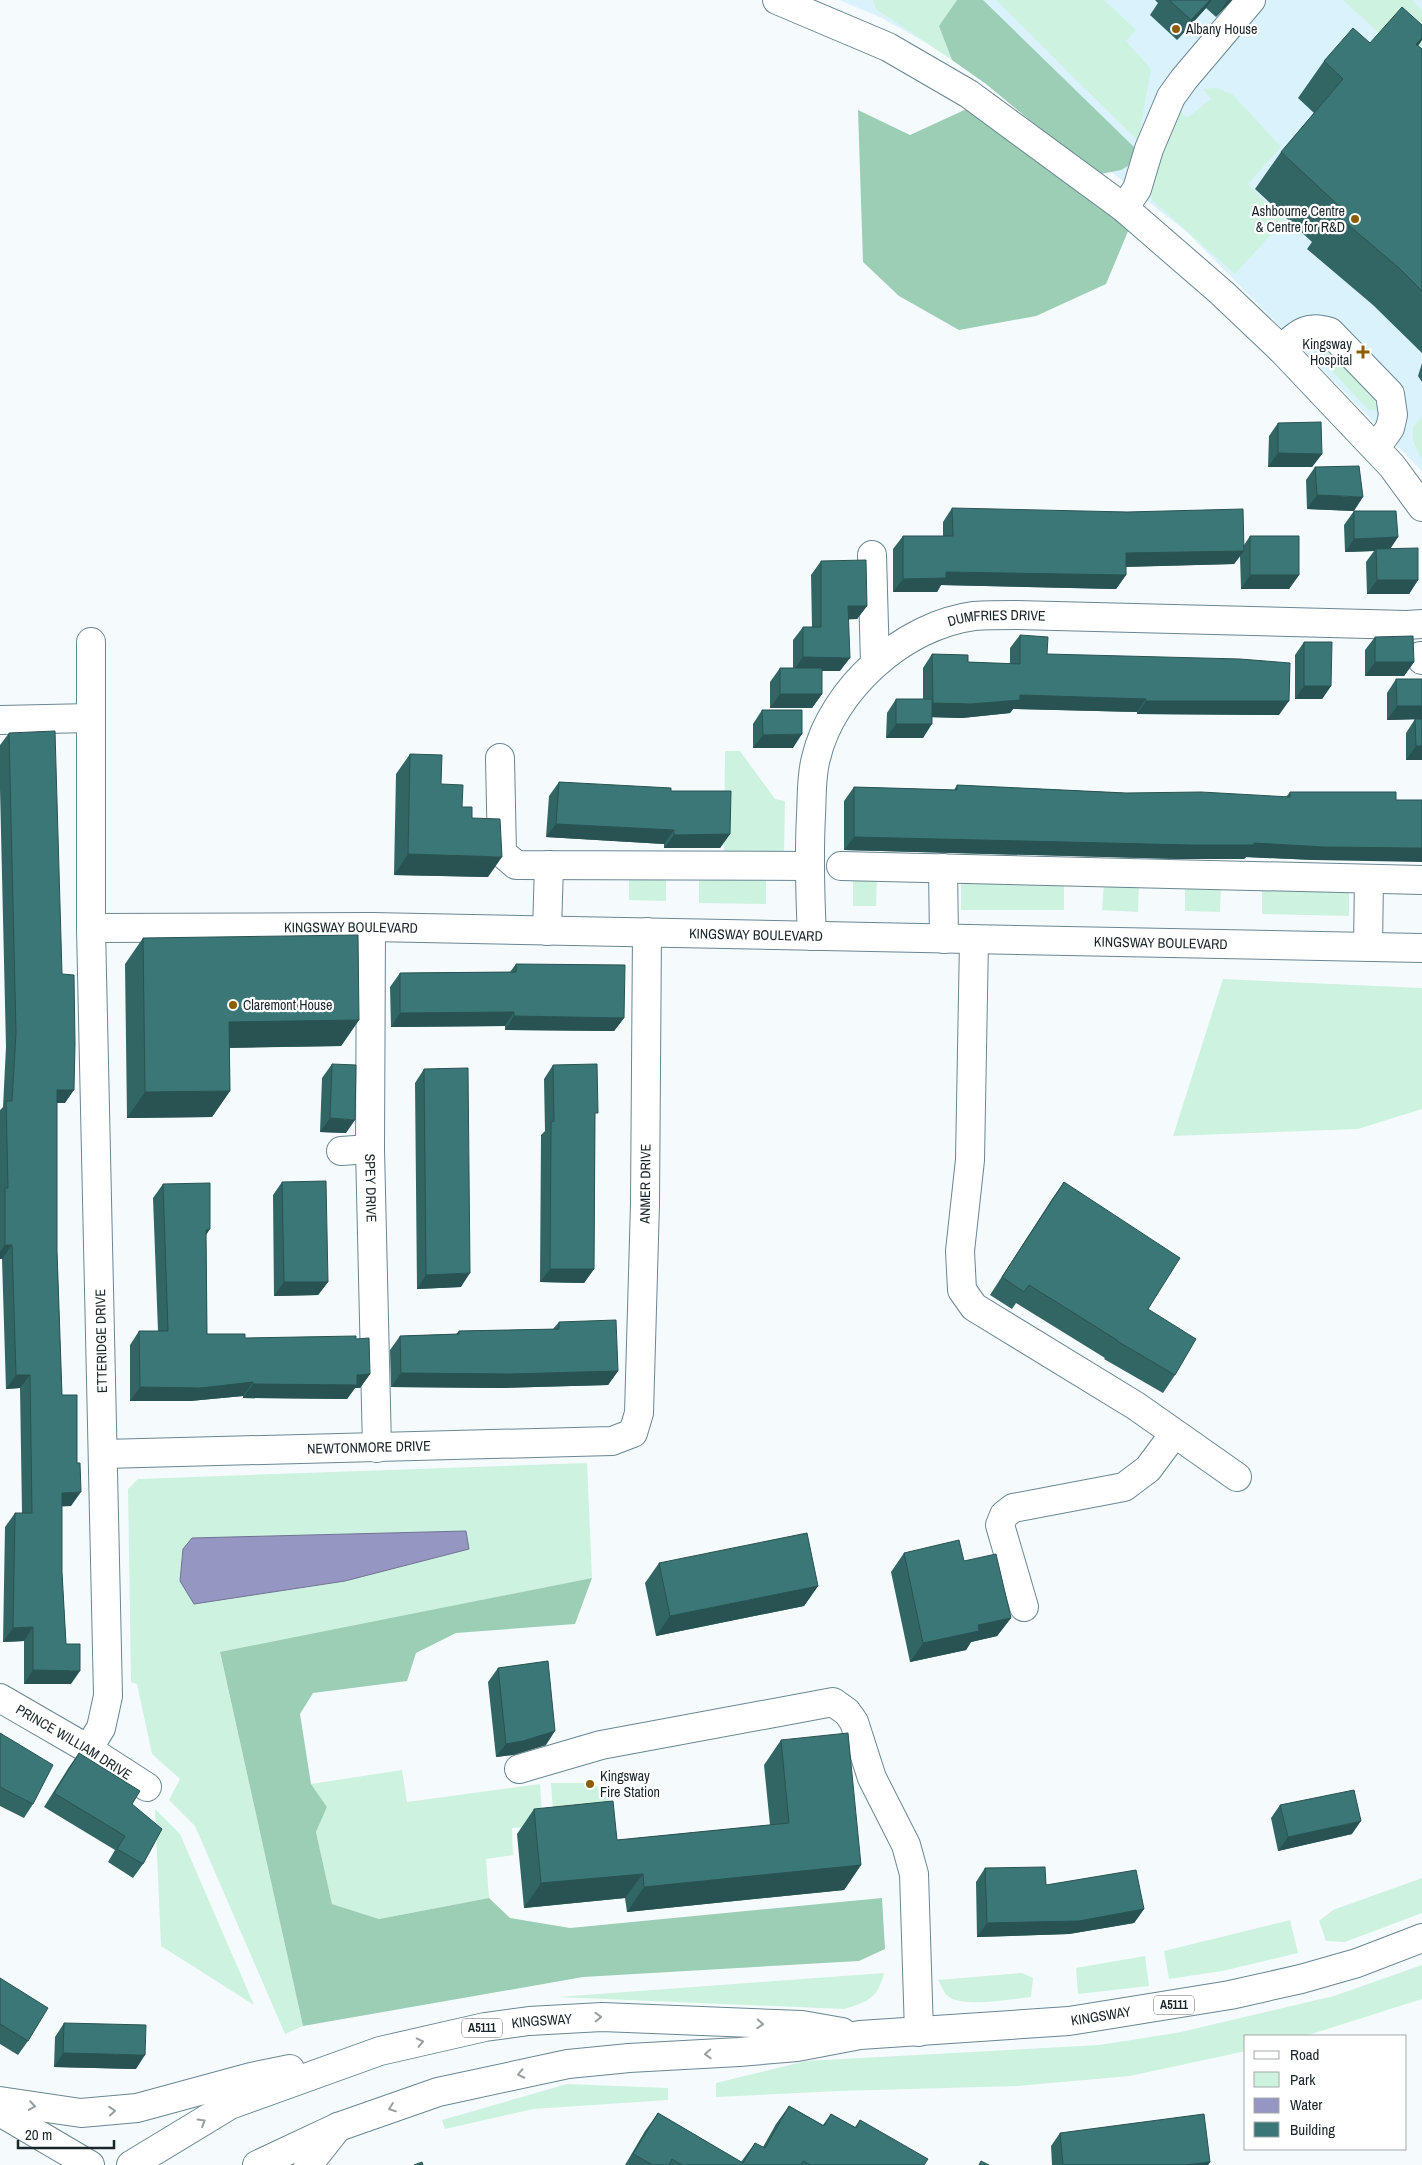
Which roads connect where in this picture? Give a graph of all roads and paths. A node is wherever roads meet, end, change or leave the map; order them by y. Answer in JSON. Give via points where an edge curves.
{"nodes":[{"id":1,"x":1251,"y":0,"type":"edge"},
{"id":2,"x":787,"y":2,"type":"edge"},
{"id":3,"x":832,"y":10,"type":"edge"},
{"id":4,"x":1124,"y":208,"type":"junction"},
{"id":5,"x":1281,"y":349,"type":"junction"},
{"id":6,"x":1376,"y":448,"type":"junction"},
{"id":7,"x":1422,"y":507,"type":"edge"},
{"id":8,"x":872,"y":555,"type":"dead end"},
{"id":9,"x":1422,"y":624,"type":"edge"},
{"id":10,"x":91,"y":642,"type":"dead end"},
{"id":11,"x":875,"y":663,"type":"junction"},
{"id":12,"x":91,"y":718,"type":"junction"},
{"id":13,"x":0,"y":720,"type":"edge"},
{"id":14,"x":500,"y":758,"type":"dead end"},
{"id":15,"x":549,"y":865,"type":"junction"},
{"id":16,"x":809,"y":866,"type":"junction"},
{"id":17,"x":841,"y":866,"type":"dead end"},
{"id":18,"x":943,"y":868,"type":"junction"},
{"id":19,"x":1369,"y":879,"type":"junction"},
{"id":20,"x":1422,"y":880,"type":"edge"},
{"id":21,"x":371,"y":927,"type":"junction"},
{"id":22,"x":91,"y":928,"type":"junction"},
{"id":23,"x":547,"y":930,"type":"junction"},
{"id":24,"x":648,"y":932,"type":"junction"},
{"id":25,"x":812,"y":936,"type":"junction"},
{"id":26,"x":944,"y":939,"type":"junction"},
{"id":27,"x":974,"y":940,"type":"junction"},
{"id":28,"x":1368,"y":946,"type":"junction"},
{"id":29,"x":1422,"y":948,"type":"edge"},
{"id":30,"x":370,"y":1149,"type":"junction"},
{"id":31,"x":341,"y":1151,"type":"dead end"},
{"id":32,"x":634,"y":1433,"type":"joint"},
{"id":33,"x":1174,"y":1434,"type":"junction"},
{"id":34,"x":377,"y":1448,"type":"junction"},
{"id":35,"x":104,"y":1454,"type":"junction"},
{"id":36,"x":1238,"y":1477,"type":"dead end"},
{"id":37,"x":1024,"y":1606,"type":"dead end"},
{"id":38,"x":0,"y":1698,"type":"edge"},
{"id":39,"x":88,"y":1748,"type":"junction"},
{"id":40,"x":519,"y":1769,"type":"dead end"},
{"id":41,"x":147,"y":1787,"type":"dead end"},
{"id":42,"x":1422,"y":1938,"type":"edge"},
{"id":43,"x":919,"y":2032,"type":"junction"},
{"id":44,"x":860,"y":2036,"type":"junction"},
{"id":45,"x":380,"y":2051,"type":"junction"},
{"id":46,"x":0,"y":2101,"type":"edge"},
{"id":47,"x":0,"y":2112,"type":"edge"},
{"id":48,"x":338,"y":2127,"type":"junction"},
{"id":49,"x":90,"y":2165,"type":"edge"},
{"id":50,"x":131,"y":2165,"type":"edge"},
{"id":51,"x":257,"y":2165,"type":"edge"},
{"id":52,"x":308,"y":2165,"type":"edge"}],
"edges":[{"from":1,"to":4,"type":"main road","via":[[1171,97],[1149,149],[1137,189]]},
{"from":2,"to":3,"type":"main road"},
{"from":3,"to":4,"type":"main road","via":[[969,94]]},
{"from":4,"to":5,"type":"main road"},
{"from":5,"to":6,"type":"main road"},
{"from":5,"to":6,"type":"main road","via":[[1302,331],[1319,328],[1330,332],[1390,394],[1393,415],[1390,428]]},
{"from":6,"to":7,"type":"main road"},
{"from":8,"to":11,"type":"main road"},
{"from":9,"to":11,"type":"main road","name":"DUMFRIES DRIVE","via":[[973,616],[930,630]]},
{"from":10,"to":12,"type":"main road","name":"ETTERIDGE DRIVE"},
{"from":11,"to":16,"type":"main road","name":"DUMFRIES DRIVE","via":[[851,688],[828,724],[816,758]]},
{"from":12,"to":13,"type":"main road"},
{"from":12,"to":22,"type":"main road","name":"ETTERIDGE DRIVE"},
{"from":14,"to":15,"type":"main road","via":[[502,853],[516,865]]},
{"from":15,"to":16,"type":"main road"},
{"from":15,"to":23,"type":"main road"},
{"from":16,"to":25,"type":"main road","name":"DUMFRIES DRIVE"},
{"from":17,"to":18,"type":"main road"},
{"from":18,"to":19,"type":"main road"},
{"from":18,"to":26,"type":"main road"},
{"from":19,"to":20,"type":"main road"},
{"from":19,"to":28,"type":"main road"},
{"from":21,"to":22,"type":"main road","name":"KINGSWAY BOULEVARD"},
{"from":21,"to":23,"type":"main road","name":"KINGSWAY BOULEVARD"},
{"from":21,"to":30,"type":"main road","name":"SPEY DRIVE"},
{"from":22,"to":35,"type":"main road","name":"ETTERIDGE DRIVE"},
{"from":23,"to":24,"type":"main road","name":"KINGSWAY BOULEVARD"},
{"from":24,"to":25,"type":"main road","name":"KINGSWAY BOULEVARD"},
{"from":24,"to":32,"type":"main road","name":"ANMER DRIVE","via":[[640,1404]]},
{"from":25,"to":26,"type":"main road","name":"KINGSWAY BOULEVARD"},
{"from":26,"to":27,"type":"main road","name":"KINGSWAY BOULEVARD"},
{"from":27,"to":28,"type":"main road","name":"KINGSWAY BOULEVARD"},
{"from":27,"to":33,"type":"main road","via":[[970,1160],[960,1251],[962,1290],[974,1307],[1136,1406]]},
{"from":28,"to":29,"type":"main road","name":"KINGSWAY BOULEVARD"},
{"from":30,"to":31,"type":"main road"},
{"from":30,"to":34,"type":"main road","name":"SPEY DRIVE"},
{"from":32,"to":34,"type":"main road","name":"NEWTONMORE DRIVE","via":[[612,1441]]},
{"from":33,"to":36,"type":"main road"},
{"from":33,"to":37,"type":"main road","via":[[1148,1469],[1124,1486],[1013,1508],[1004,1514],[1000,1525]]},
{"from":34,"to":35,"type":"main road","name":"NEWTONMORE DRIVE"},
{"from":35,"to":39,"type":"main road","name":"ETTERIDGE DRIVE","via":[[108,1696],[101,1728]]},
{"from":38,"to":39,"type":"main road","name":"PRINCE WILLIAM DRIVE"},
{"from":39,"to":41,"type":"main road","name":"PRINCE WILLIAM DRIVE"},
{"from":40,"to":43,"type":"main road","via":[[601,1745],[834,1702],[848,1712],[854,1722],[872,1778],[906,1845],[914,1874]]},
{"from":42,"to":43,"type":"main road","name":"KINGSWAY","number":"A5111","via":[[1348,1965],[1230,1995],[1069,2021]]},
{"from":43,"to":44,"type":"main road","name":"KINGSWAY","number":"A5111"},
{"from":45,"to":44,"type":"main road","name":"KINGSWAY","number":"A5111","one_way":true,"via":[[485,2027],[602,2017],[802,2025]]},
{"from":44,"to":48,"type":"main road","name":"KINGSWAY","number":"A5111","one_way":true,"via":[[797,2047],[568,2064],[438,2092]]},
{"from":46,"to":45,"type":"main road","one_way":true,"via":[[81,2113],[137,2108],[251,2077]]},
{"from":50,"to":45,"type":"main road","name":"KINGSWAY","number":"A5111","one_way":true,"via":[[230,2105]]},
{"from":47,"to":49,"type":"main road"},
{"from":48,"to":51,"type":"main road","name":"KINGSWAY","number":"A5111"},
{"from":48,"to":52,"type":"main road"}]}
